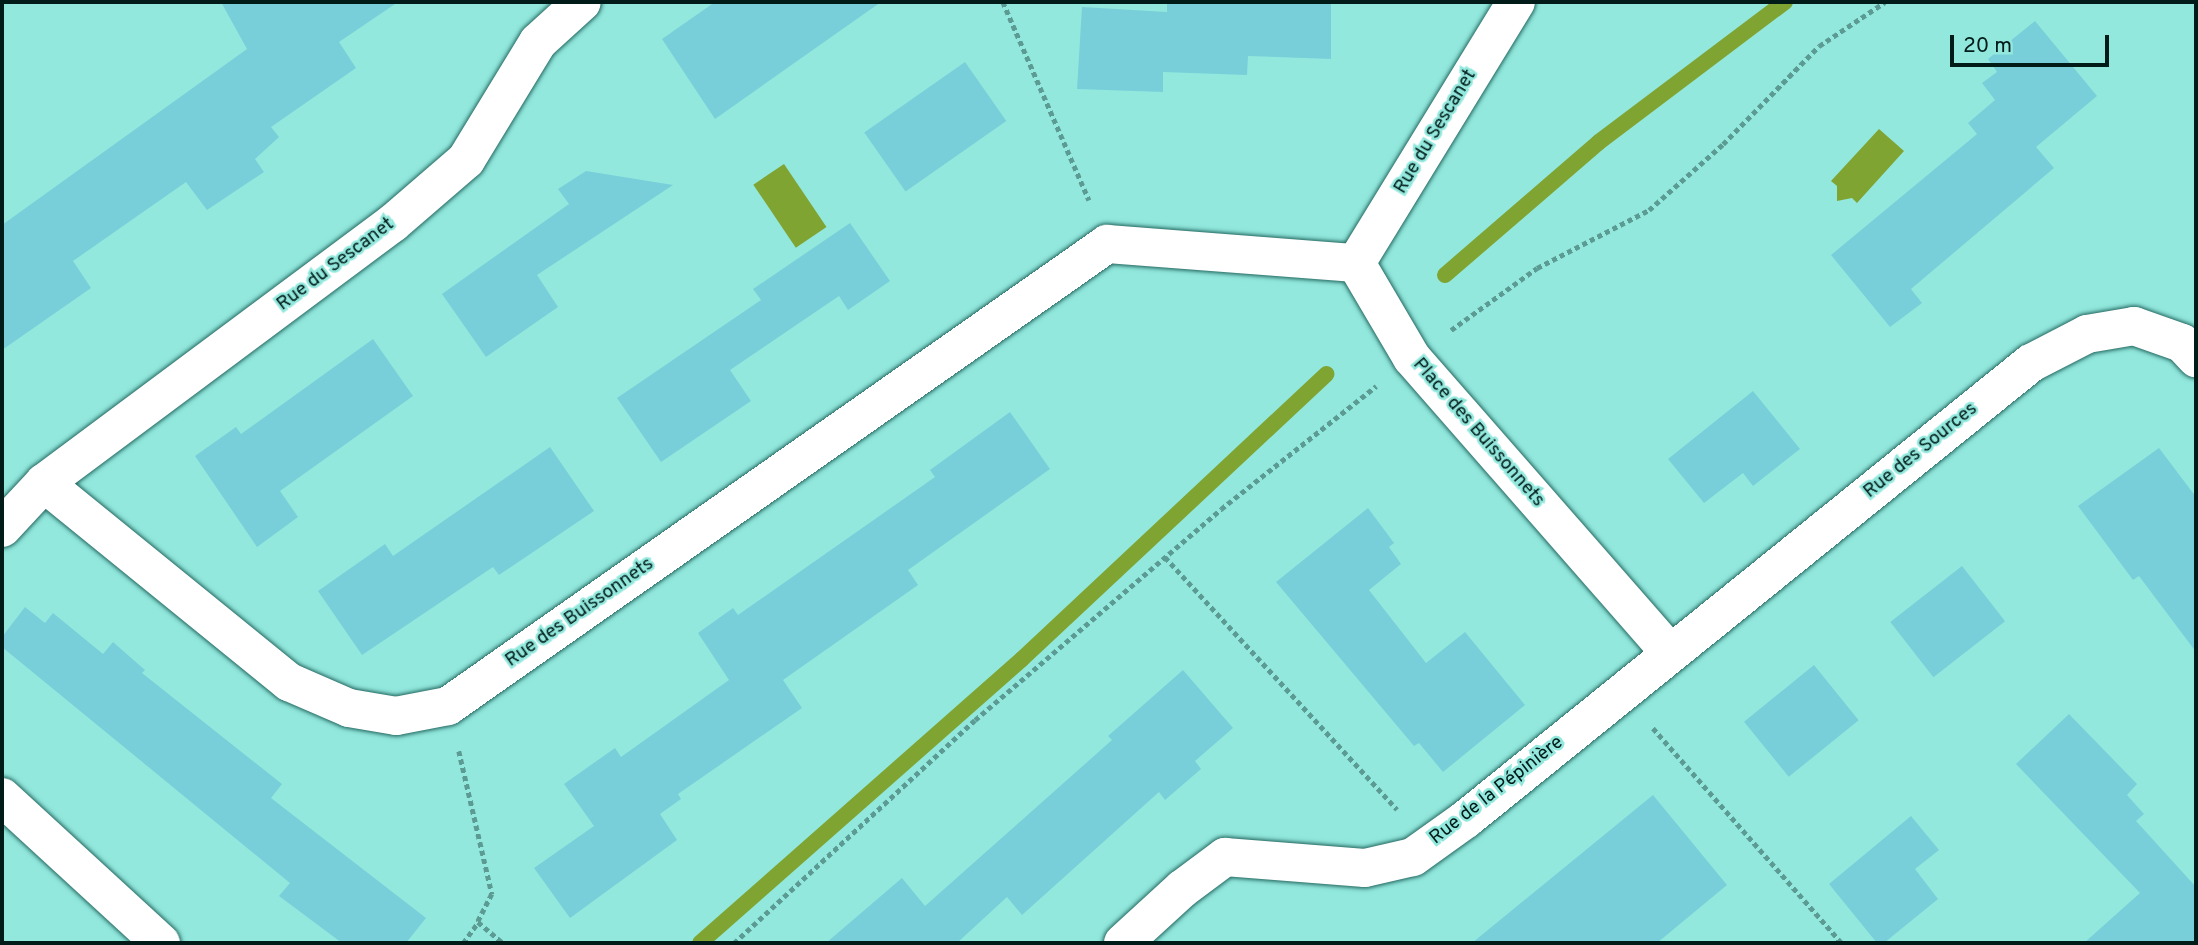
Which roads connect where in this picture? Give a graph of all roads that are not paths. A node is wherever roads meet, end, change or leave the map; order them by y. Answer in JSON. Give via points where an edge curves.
{"nodes":[{"id":1,"x":582,"y":2,"type":"edge"},
{"id":2,"x":1516,"y":2,"type":"edge"},
{"id":3,"x":1356,"y":263,"type":"junction"},
{"id":4,"x":2196,"y":358,"type":"edge"},
{"id":5,"x":44,"y":483,"type":"junction"},
{"id":6,"x":2,"y":501,"type":"edge"},
{"id":7,"x":2,"y":528,"type":"edge"},
{"id":8,"x":1670,"y":653,"type":"junction"},
{"id":9,"x":2,"y":797,"type":"edge"},
{"id":10,"x":161,"y":943,"type":"edge"},
{"id":11,"x":1123,"y":943,"type":"edge"}],
"edges":[{"from":1,"to":5,"type":"street","name":"Rue du Sescanet","via":[[538,42],[466,160],[393,223]]},
{"from":2,"to":3,"type":"street","name":"Rue du Sescanet"},
{"from":3,"to":5,"type":"street","name":"Rue des Buissonnets","via":[[1108,244],[448,706],[396,716],[349,708],[289,682]]},
{"from":3,"to":8,"type":"street","name":"Place des Buissonnets","via":[[1412,358]]},
{"from":4,"to":8,"type":"street","name":"Rue des Sources","via":[[2182,343],[2134,327],[2087,334],[2031,363]]},
{"from":5,"to":6,"type":"street","name":"Rue du Sescanet"},
{"from":5,"to":7,"type":"street","name":"Rue du Sescanet"},
{"from":8,"to":11,"type":"street","name":"Rue de la Pépinière","via":[[1413,857],[1365,869],[1225,857]]},
{"from":9,"to":10,"type":"street"}]}
